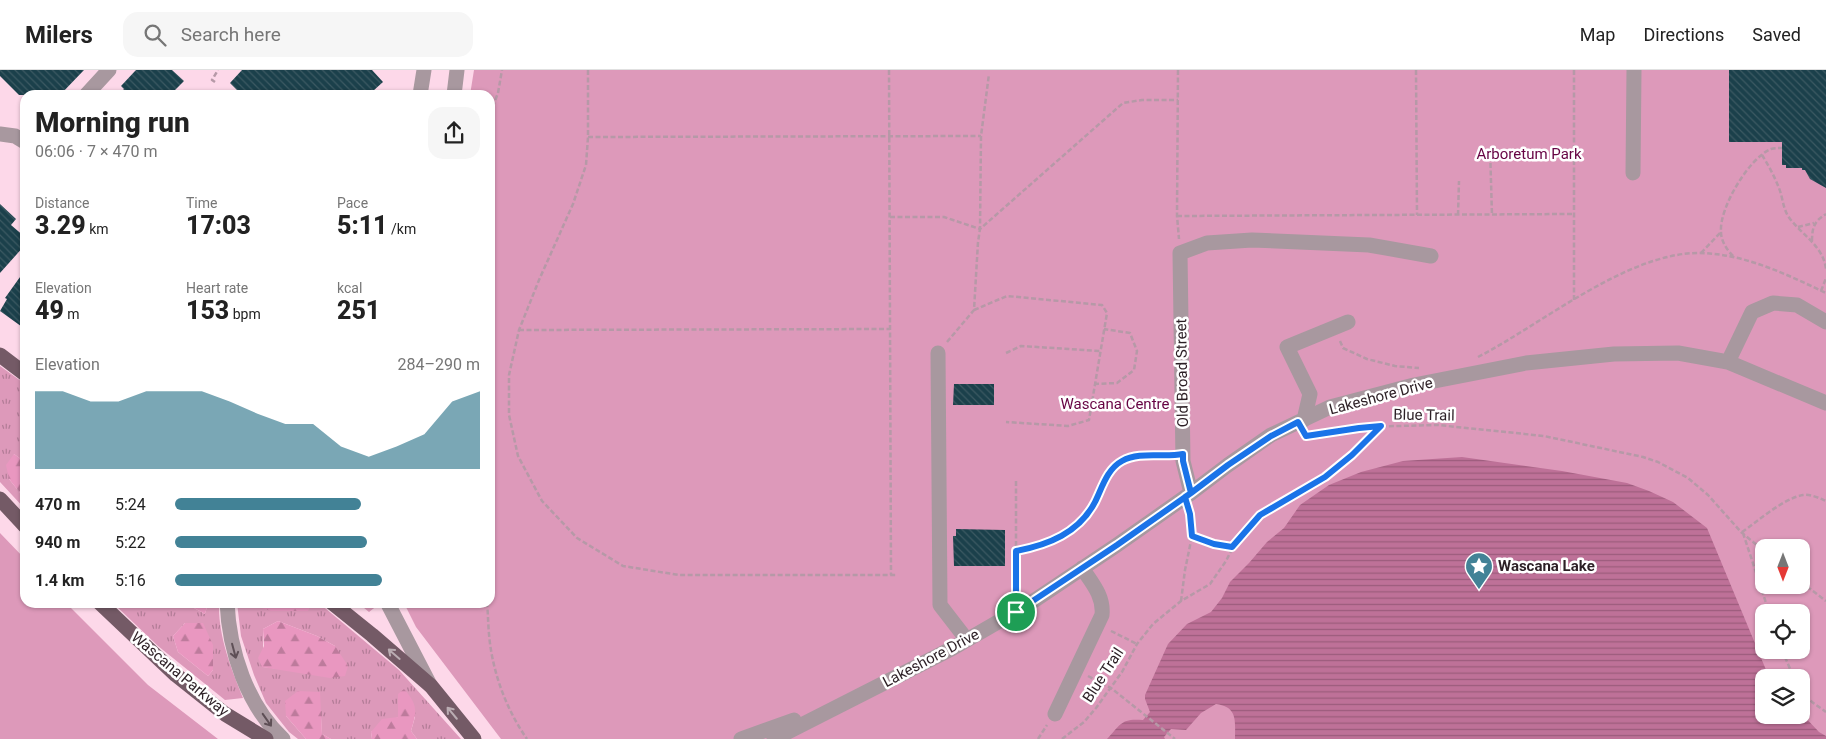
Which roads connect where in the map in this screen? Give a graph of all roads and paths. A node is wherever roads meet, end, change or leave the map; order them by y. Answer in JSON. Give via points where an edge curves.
{"nodes":[{"id":1,"x":109,"y":70,"type":"edge"},
{"id":2,"x":218,"y":70,"type":"edge"},
{"id":3,"x":424,"y":70,"type":"edge"},
{"id":4,"x":457,"y":70,"type":"edge"},
{"id":5,"x":502,"y":70,"type":"edge"},
{"id":6,"x":588,"y":70,"type":"edge"},
{"id":7,"x":889,"y":70,"type":"edge"},
{"id":8,"x":1178,"y":70,"type":"edge"},
{"id":9,"x":1416,"y":70,"type":"edge"},
{"id":10,"x":1574,"y":70,"type":"edge"},
{"id":11,"x":1634,"y":70,"type":"edge"},
{"id":12,"x":989,"y":74,"type":"dead end"},
{"id":13,"x":215,"y":82,"type":"dead end"},
{"id":14,"x":91,"y":90,"type":"edge"},
{"id":15,"x":421,"y":90,"type":"edge"},
{"id":16,"x":455,"y":90,"type":"edge"},
{"id":17,"x":1178,"y":100,"type":"junction"},
{"id":18,"x":495,"y":101,"type":"edge"},
{"id":19,"x":0,"y":134,"type":"edge"},
{"id":20,"x":889,"y":136,"type":"junction"},
{"id":21,"x":981,"y":136,"type":"junction"},
{"id":22,"x":588,"y":137,"type":"junction"},
{"id":23,"x":20,"y":139,"type":"edge"},
{"id":24,"x":1490,"y":148,"type":"dead end"},
{"id":25,"x":1782,"y":148,"type":"dead end"},
{"id":26,"x":1762,"y":156,"type":"junction"},
{"id":27,"x":1633,"y":173,"type":"dead end"},
{"id":28,"x":1459,"y":181,"type":"dead end"},
{"id":29,"x":1574,"y":214,"type":"junction"},
{"id":30,"x":1826,"y":214,"type":"edge"},
{"id":31,"x":1417,"y":215,"type":"junction"},
{"id":32,"x":1458,"y":215,"type":"junction"},
{"id":33,"x":1492,"y":215,"type":"junction"},
{"id":34,"x":1177,"y":216,"type":"junction"},
{"id":35,"x":890,"y":217,"type":"junction"},
{"id":36,"x":1814,"y":223,"type":"junction"},
{"id":37,"x":1798,"y":227,"type":"junction"},
{"id":38,"x":980,"y":229,"type":"junction"},
{"id":39,"x":1720,"y":233,"type":"junction"},
{"id":40,"x":1812,"y":242,"type":"junction"},
{"id":41,"x":1180,"y":253,"type":"junction"},
{"id":42,"x":1701,"y":253,"type":"junction"},
{"id":43,"x":1431,"y":256,"type":"dead end"},
{"id":44,"x":1734,"y":258,"type":"junction"},
{"id":45,"x":1826,"y":269,"type":"edge"},
{"id":46,"x":1826,"y":278,"type":"edge"},
{"id":47,"x":1821,"y":291,"type":"junction"},
{"id":48,"x":1826,"y":293,"type":"edge"},
{"id":49,"x":1574,"y":300,"type":"junction"},
{"id":50,"x":974,"y":310,"type":"junction"},
{"id":51,"x":1348,"y":322,"type":"dead end"},
{"id":52,"x":1826,"y":322,"type":"edge"},
{"id":53,"x":890,"y":329,"type":"junction"},
{"id":54,"x":1104,"y":329,"type":"junction"},
{"id":55,"x":1333,"y":329,"type":"junction"},
{"id":56,"x":520,"y":330,"type":"junction"},
{"id":57,"x":1100,"y":351,"type":"junction"},
{"id":58,"x":938,"y":353,"type":"joint"},
{"id":59,"x":1006,"y":353,"type":"dead end"},
{"id":60,"x":0,"y":355,"type":"edge"},
{"id":61,"x":1472,"y":360,"type":"dead end"},
{"id":62,"x":1728,"y":362,"type":"junction"},
{"id":63,"x":1422,"y":368,"type":"dead end"},
{"id":64,"x":20,"y":370,"type":"edge"},
{"id":65,"x":1094,"y":384,"type":"junction"},
{"id":66,"x":1826,"y":403,"type":"edge"},
{"id":67,"x":1301,"y":421,"type":"junction"},
{"id":68,"x":1006,"y":422,"type":"dead end"},
{"id":69,"x":1381,"y":426,"type":"junction"},
{"id":70,"x":1183,"y":454,"type":"junction"},
{"id":71,"x":1016,"y":481,"type":"dead end"},
{"id":72,"x":1188,"y":495,"type":"junction"},
{"id":73,"x":0,"y":499,"type":"edge"},
{"id":74,"x":1826,"y":501,"type":"edge"},
{"id":75,"x":20,"y":521,"type":"edge"},
{"id":76,"x":1742,"y":533,"type":"junction"},
{"id":77,"x":1192,"y":536,"type":"junction"},
{"id":78,"x":1755,"y":544,"type":"edge"},
{"id":79,"x":1232,"y":547,"type":"junction"},
{"id":80,"x":1016,"y":551,"type":"junction"},
{"id":81,"x":1082,"y":568,"type":"junction"},
{"id":82,"x":891,"y":575,"type":"junction"},
{"id":83,"x":896,"y":575,"type":"dead end"},
{"id":84,"x":1810,"y":589,"type":"edge"},
{"id":85,"x":1181,"y":601,"type":"junction"},
{"id":86,"x":1826,"y":601,"type":"edge"},
{"id":87,"x":1766,"y":604,"type":"edge"},
{"id":88,"x":105,"y":608,"type":"edge"},
{"id":89,"x":228,"y":608,"type":"edge"},
{"id":90,"x":339,"y":608,"type":"edge"},
{"id":91,"x":389,"y":608,"type":"edge"},
{"id":92,"x":487,"y":608,"type":"edge"},
{"id":93,"x":1016,"y":612,"type":"junction"},
{"id":94,"x":1098,"y":624,"type":"junction"},
{"id":95,"x":966,"y":640,"type":"junction"},
{"id":96,"x":1137,"y":644,"type":"junction"},
{"id":97,"x":1076,"y":669,"type":"junction"},
{"id":98,"x":430,"y":686,"type":"junction"},
{"id":99,"x":1110,"y":688,"type":"junction"},
{"id":100,"x":857,"y":697,"type":"junction"},
{"id":101,"x":1810,"y":700,"type":"edge"},
{"id":102,"x":1826,"y":712,"type":"edge"},
{"id":103,"x":1055,"y":714,"type":"dead end"},
{"id":104,"x":266,"y":739,"type":"edge"},
{"id":105,"x":283,"y":739,"type":"edge"},
{"id":106,"x":474,"y":739,"type":"edge"},
{"id":107,"x":527,"y":739,"type":"edge"},
{"id":108,"x":741,"y":739,"type":"edge"},
{"id":109,"x":774,"y":739,"type":"edge"},
{"id":110,"x":1062,"y":739,"type":"edge"},
{"id":111,"x":1175,"y":739,"type":"edge"}],
"edges":[{"from":1,"to":14,"type":"street"},
{"from":2,"to":13,"type":"path","via":[[212,80]]},
{"from":3,"to":15,"type":"street"},
{"from":4,"to":16,"type":"street"},
{"from":5,"to":18,"type":"path"},
{"from":6,"to":22,"type":"path"},
{"from":7,"to":20,"type":"path"},
{"from":8,"to":17,"type":"path"},
{"from":9,"to":31,"type":"path"},
{"from":10,"to":29,"type":"path"},
{"from":11,"to":27,"type":"street"},
{"from":12,"to":21,"type":"path"},
{"from":17,"to":34,"type":"path"},
{"from":17,"to":38,"type":"path","via":[[1123,103]]},
{"from":19,"to":23,"type":"street"},
{"from":20,"to":21,"type":"path"},
{"from":20,"to":22,"type":"path"},
{"from":20,"to":35,"type":"path"},
{"from":21,"to":38,"type":"path"},
{"from":22,"to":56,"type":"path","via":[[586,165],[574,204]]},
{"from":24,"to":33,"type":"path"},
{"from":25,"to":26,"type":"path","via":[[1769,150]]},
{"from":26,"to":37,"type":"path","via":[[1781,193],[1784,209]]},
{"from":26,"to":39,"type":"path","via":[[1730,196]]},
{"from":28,"to":32,"type":"path"},
{"from":29,"to":33,"type":"path"},
{"from":29,"to":49,"type":"path"},
{"from":30,"to":36,"type":"path"},
{"from":31,"to":32,"type":"path"},
{"from":31,"to":34,"type":"path"},
{"from":32,"to":33,"type":"path"},
{"from":34,"to":41,"type":"path"},
{"from":35,"to":38,"type":"path","via":[[944,217]]},
{"from":35,"to":53,"type":"path"},
{"from":36,"to":37,"type":"path"},
{"from":36,"to":40,"type":"path"},
{"from":37,"to":40,"type":"path"},
{"from":38,"to":50,"type":"path"},
{"from":39,"to":42,"type":"path"},
{"from":39,"to":44,"type":"path"},
{"from":40,"to":45,"type":"path"},
{"from":41,"to":43,"type":"street","via":[[1207,242],[1252,240],[1369,245]]},
{"from":41,"to":70,"type":"street","name":"Old Broad Street"},
{"from":42,"to":44,"type":"path"},
{"from":42,"to":49,"type":"path","via":[[1654,261],[1615,277]]},
{"from":44,"to":47,"type":"path","via":[[1787,274]]},
{"from":46,"to":47,"type":"path"},
{"from":47,"to":48,"type":"path"},
{"from":49,"to":61,"type":"path"},
{"from":50,"to":54,"type":"path","via":[[1007,296],[1102,305],[1107,313]]},
{"from":50,"to":58,"type":"path"},
{"from":51,"to":55,"type":"street"},
{"from":52,"to":62,"type":"street","via":[[1798,305],[1773,303],[1752,312]]},
{"from":53,"to":56,"type":"path"},
{"from":53,"to":82,"type":"path"},
{"from":54,"to":57,"type":"path"},
{"from":54,"to":65,"type":"path","via":[[1130,333],[1137,351],[1134,370],[1117,383]]},
{"from":55,"to":63,"type":"path","via":[[1343,348],[1388,365]]},
{"from":55,"to":67,"type":"street","via":[[1287,348],[1310,394]]},
{"from":56,"to":82,"type":"path","via":[[509,375],[509,415],[518,456],[542,501],[577,538],[623,566],[679,575]]},
{"from":57,"to":59,"type":"path","via":[[1021,346]]},
{"from":57,"to":65,"type":"path"},
{"from":58,"to":95,"type":"street","via":[[940,605]]},
{"from":60,"to":64,"type":"main road"},
{"from":62,"to":66,"type":"street","name":"Lakeshore Drive"},
{"from":62,"to":67,"type":"street","name":"Lakeshore Drive","via":[[1678,353],[1614,354],[1526,362],[1414,385],[1330,407]]},
{"from":65,"to":68,"type":"path","via":[[1088,420],[1068,426]]},
{"from":67,"to":69,"type":"path","via":[[1306,436]]},
{"from":67,"to":72,"type":"street","name":"Lakeshore Drive","via":[[1271,436]]},
{"from":69,"to":76,"type":"path","name":"Blue Trail","via":[[1438,425],[1490,429],[1544,436],[1643,457],[1688,478]]},
{"from":69,"to":79,"type":"path","name":"Blue Trail","via":[[1325,477],[1260,515]]},
{"from":70,"to":72,"type":"street","name":"Old Broad Street"},
{"from":70,"to":80,"type":"path","via":[[1131,457],[1121,462],[1080,522],[1053,542]]},
{"from":71,"to":80,"type":"path"},
{"from":72,"to":77,"type":"path"},
{"from":72,"to":81,"type":"street","name":"Lakeshore Drive"},
{"from":73,"to":75,"type":"main road"},
{"from":74,"to":76,"type":"path","via":[[1812,495],[1798,497]]},
{"from":76,"to":78,"type":"path","name":"Blue Trail"},
{"from":76,"to":87,"type":"path"},
{"from":77,"to":79,"type":"path"},
{"from":77,"to":85,"type":"path"},
{"from":79,"to":85,"type":"path","name":"Blue Trail","via":[[1210,584]]},
{"from":80,"to":93,"type":"path"},
{"from":81,"to":93,"type":"street","name":"Lakeshore Drive"},
{"from":81,"to":94,"type":"street","via":[[1102,601]]},
{"from":82,"to":83,"type":"path"},
{"from":84,"to":86,"type":"path"},
{"from":85,"to":96,"type":"path","name":"Blue Trail","via":[[1153,624]]},
{"from":88,"to":104,"type":"main road","name":"Wascana Parkway","via":[[176,676],[225,714]]},
{"from":89,"to":105,"type":"street","one_way":true,"via":[[233,647],[241,674],[253,700]]},
{"from":98,"to":90,"type":"main road","one_way":true},
{"from":91,"to":98,"type":"street"},
{"from":92,"to":107,"type":"path","via":[[492,654],[504,695]]},
{"from":93,"to":95,"type":"street","name":"Lakeshore Drive"},
{"from":94,"to":96,"type":"path"},
{"from":94,"to":97,"type":"street"},
{"from":95,"to":100,"type":"street","name":"Lakeshore Drive"},
{"from":96,"to":99,"type":"path","name":"Blue Trail"},
{"from":97,"to":99,"type":"path"},
{"from":97,"to":103,"type":"street"},
{"from":106,"to":98,"type":"main road","one_way":true},
{"from":99,"to":110,"type":"path","name":"Blue Trail","via":[[1084,722]]},
{"from":99,"to":111,"type":"path"},
{"from":100,"to":108,"type":"street","name":"Lakeshore Drive"},
{"from":100,"to":109,"type":"street","name":"Lakeshore Drive"},
{"from":101,"to":102,"type":"path"}]}
